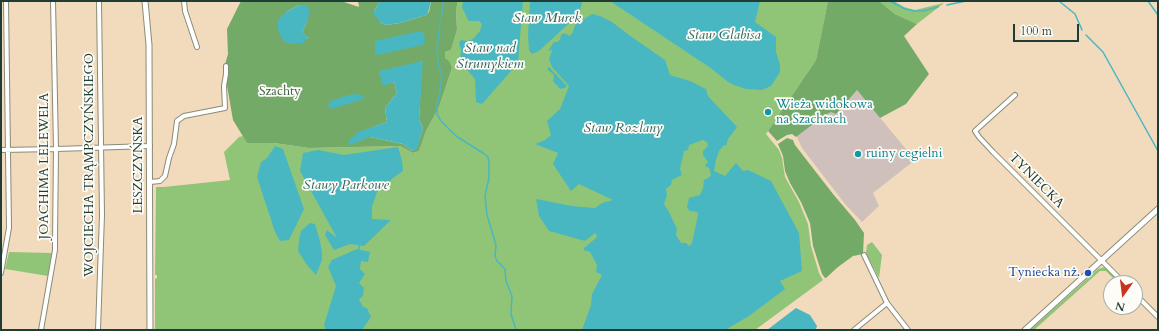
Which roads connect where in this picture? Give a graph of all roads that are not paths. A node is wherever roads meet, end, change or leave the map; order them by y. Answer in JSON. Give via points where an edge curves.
{"nodes":[{"id":1,"x":6,"y":1,"type":"edge"},
{"id":2,"x":53,"y":1,"type":"edge"},
{"id":3,"x":99,"y":1,"type":"edge"},
{"id":4,"x":145,"y":1,"type":"edge"},
{"id":5,"x":184,"y":1,"type":"edge"},
{"id":6,"x":197,"y":47,"type":"dead end"},
{"id":7,"x":226,"y":66,"type":"dead end"},
{"id":8,"x":1015,"y":95,"type":"dead end"},
{"id":9,"x":150,"y":146,"type":"junction"},
{"id":10,"x":101,"y":148,"type":"junction"},
{"id":11,"x":56,"y":149,"type":"junction"},
{"id":12,"x":1,"y":150,"type":"edge"},
{"id":13,"x":8,"y":150,"type":"junction"},
{"id":14,"x":150,"y":182,"type":"junction"},
{"id":15,"x":1158,"y":209,"type":"edge"},
{"id":16,"x":864,"y":255,"type":"dead end"},
{"id":17,"x":1101,"y":261,"type":"junction"},
{"id":18,"x":1,"y":273,"type":"edge"},
{"id":19,"x":1116,"y":275,"type":"edge"},
{"id":20,"x":1143,"y":302,"type":"edge"},
{"id":21,"x":887,"y":303,"type":"junction"},
{"id":22,"x":1158,"y":317,"type":"edge"},
{"id":23,"x":41,"y":330,"type":"edge"},
{"id":24,"x":98,"y":330,"type":"edge"},
{"id":25,"x":150,"y":330,"type":"edge"},
{"id":26,"x":854,"y":330,"type":"edge"},
{"id":27,"x":908,"y":330,"type":"edge"},
{"id":28,"x":1025,"y":330,"type":"edge"}],
"edges":[{"from":1,"to":13,"type":"street"},
{"from":2,"to":11,"type":"street","name":"JOACHIMA LELEWELA"},
{"from":3,"to":10,"type":"street","name":"WOJCIECHA TRĄMPCZYŃSKIEGO"},
{"from":4,"to":9,"type":"street","name":"LESZCZYŃSKA","via":[[149,45]]},
{"from":5,"to":6,"type":"street"},
{"from":7,"to":14,"type":"street","via":[[226,108],[184,116],[177,121],[166,176],[160,181]]},
{"from":8,"to":17,"type":"street","name":"TYNIECKA","via":[[975,131]]},
{"from":9,"to":10,"type":"street"},
{"from":9,"to":14,"type":"street","name":"LESZCZYŃSKA"},
{"from":10,"to":11,"type":"street"},
{"from":10,"to":24,"type":"street","name":"WOJCIECHA TRĄMPCZYŃSKIEGO","via":[[102,215]]},
{"from":11,"to":13,"type":"street"},
{"from":11,"to":23,"type":"street","name":"JOACHIMA LELEWELA","via":[[55,250]]},
{"from":12,"to":13,"type":"street"},
{"from":13,"to":18,"type":"street","via":[[9,228]]},
{"from":14,"to":25,"type":"street","name":"LESZCZYŃSKA"},
{"from":15,"to":17,"type":"street"},
{"from":16,"to":21,"type":"street"},
{"from":17,"to":19,"type":"street","name":"TYNIECKA"},
{"from":17,"to":28,"type":"street"},
{"from":20,"to":22,"type":"street"},
{"from":21,"to":26,"type":"street"},
{"from":21,"to":27,"type":"street"}]}
